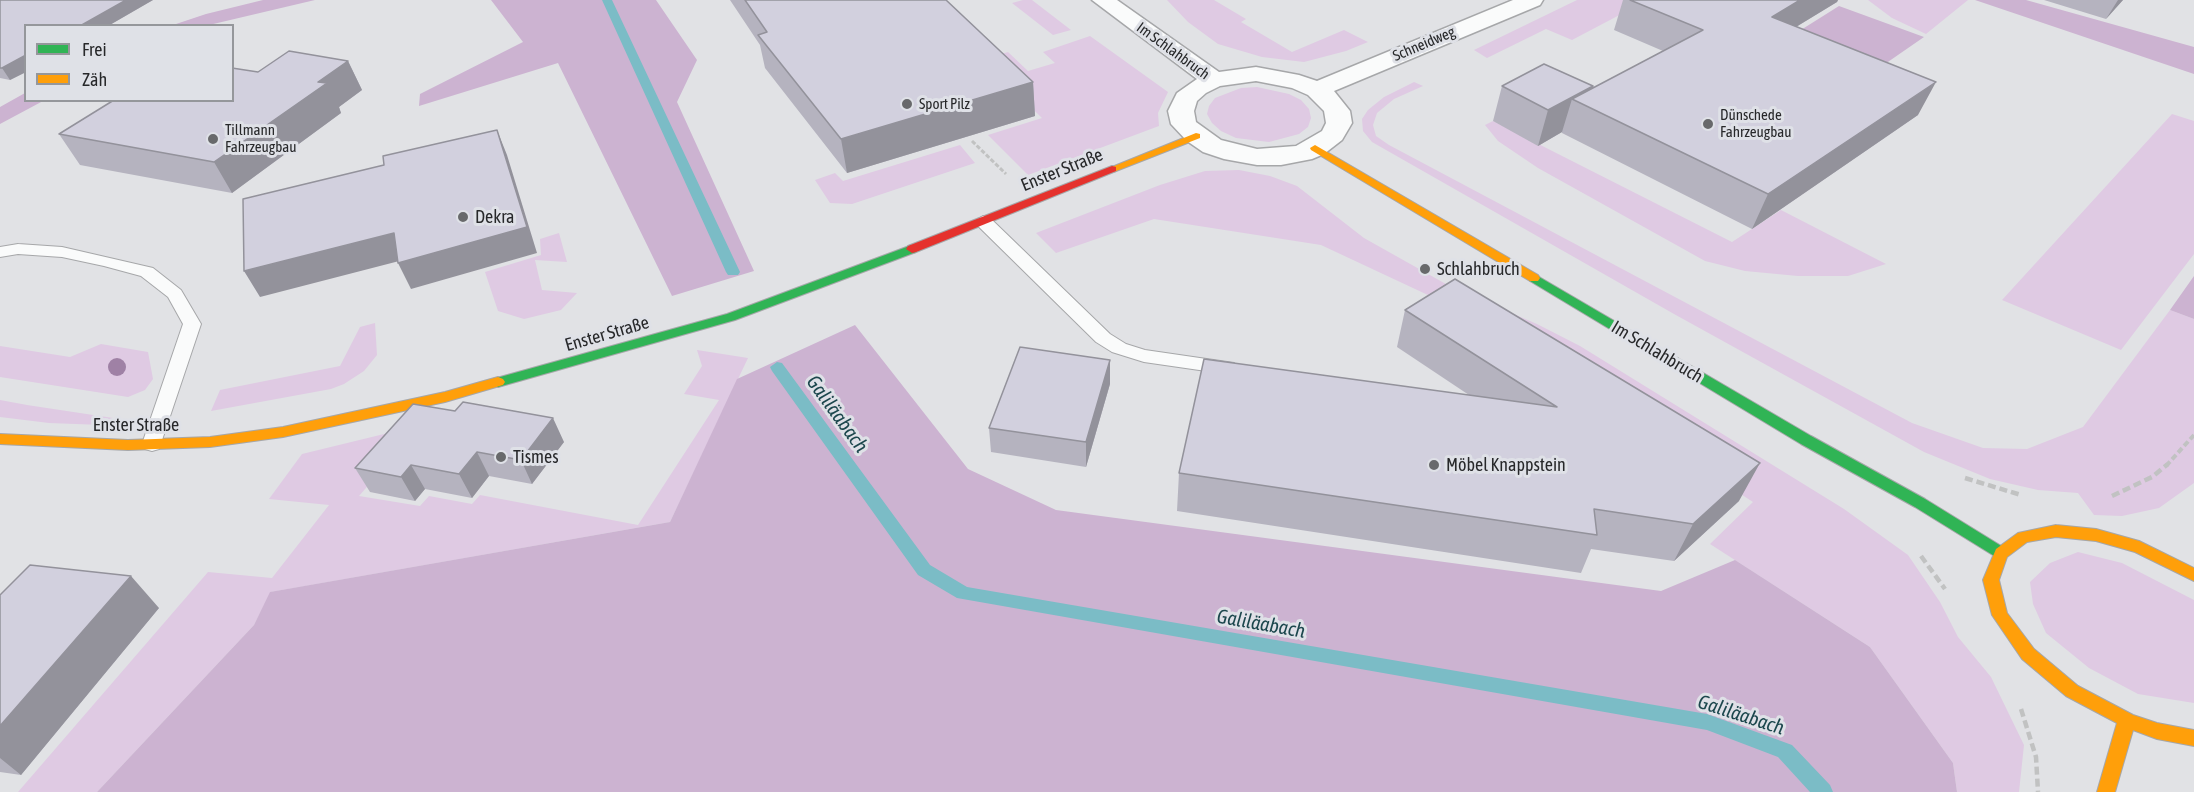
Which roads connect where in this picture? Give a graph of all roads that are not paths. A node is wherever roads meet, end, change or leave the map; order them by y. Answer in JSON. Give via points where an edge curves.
{"nodes":[{"id":1,"x":1103,"y":0,"type":"edge"},
{"id":2,"x":1532,"y":0,"type":"edge"},
{"id":3,"x":1214,"y":80,"type":"junction"},
{"id":4,"x":1317,"y":90,"type":"junction"},
{"id":5,"x":1196,"y":136,"type":"junction"},
{"id":6,"x":1315,"y":148,"type":"junction"},
{"id":7,"x":982,"y":221,"type":"junction"},
{"id":8,"x":0,"y":252,"type":"edge"},
{"id":9,"x":1246,"y":370,"type":"edge"},
{"id":10,"x":0,"y":439,"type":"edge"},
{"id":11,"x":152,"y":444,"type":"junction"},
{"id":12,"x":2001,"y":553,"type":"junction"},
{"id":13,"x":2194,"y":556,"type":"edge"},
{"id":14,"x":2189,"y":571,"type":"edge"},
{"id":15,"x":2127,"y":720,"type":"junction"},
{"id":16,"x":2194,"y":738,"type":"edge"},
{"id":17,"x":2106,"y":792,"type":"edge"}],
"edges":[{"from":1,"to":3,"type":"street","name":"Im Schlahbruch"},
{"from":2,"to":4,"type":"street","name":"Schneidweg"},
{"from":3,"to":4,"type":"street","via":[[1234,75],[1278,76]]},
{"from":3,"to":5,"type":"street","via":[[1186,98],[1181,111],[1184,124]]},
{"from":4,"to":6,"type":"street","via":[[1330,100],[1339,123],[1333,135]]},
{"from":5,"to":6,"type":"street","via":[[1222,150],[1257,157],[1281,157]]},
{"from":5,"to":7,"type":"street","name":"Enster Straße"},
{"from":6,"to":12,"type":"street","name":"Im Schlahbruch"},
{"from":7,"to":9,"type":"lane","via":[[1103,338],[1119,348],[1144,356]]},
{"from":7,"to":11,"type":"street","name":"Enster Straße","via":[[731,317],[445,397],[283,432],[210,442]]},
{"from":8,"to":11,"type":"lane","via":[[62,252],[106,261],[147,272],[175,294],[192,324]]},
{"from":10,"to":11,"type":"street","name":"Enster Straße"},
{"from":12,"to":14,"type":"street","via":[[2023,537],[2056,531],[2096,535],[2139,547]]},
{"from":12,"to":15,"type":"street","via":[[1991,580],[2000,615],[2028,654],[2072,691]]},
{"from":13,"to":14,"type":"street"},
{"from":15,"to":16,"type":"street"},
{"from":15,"to":17,"type":"street"}]}
